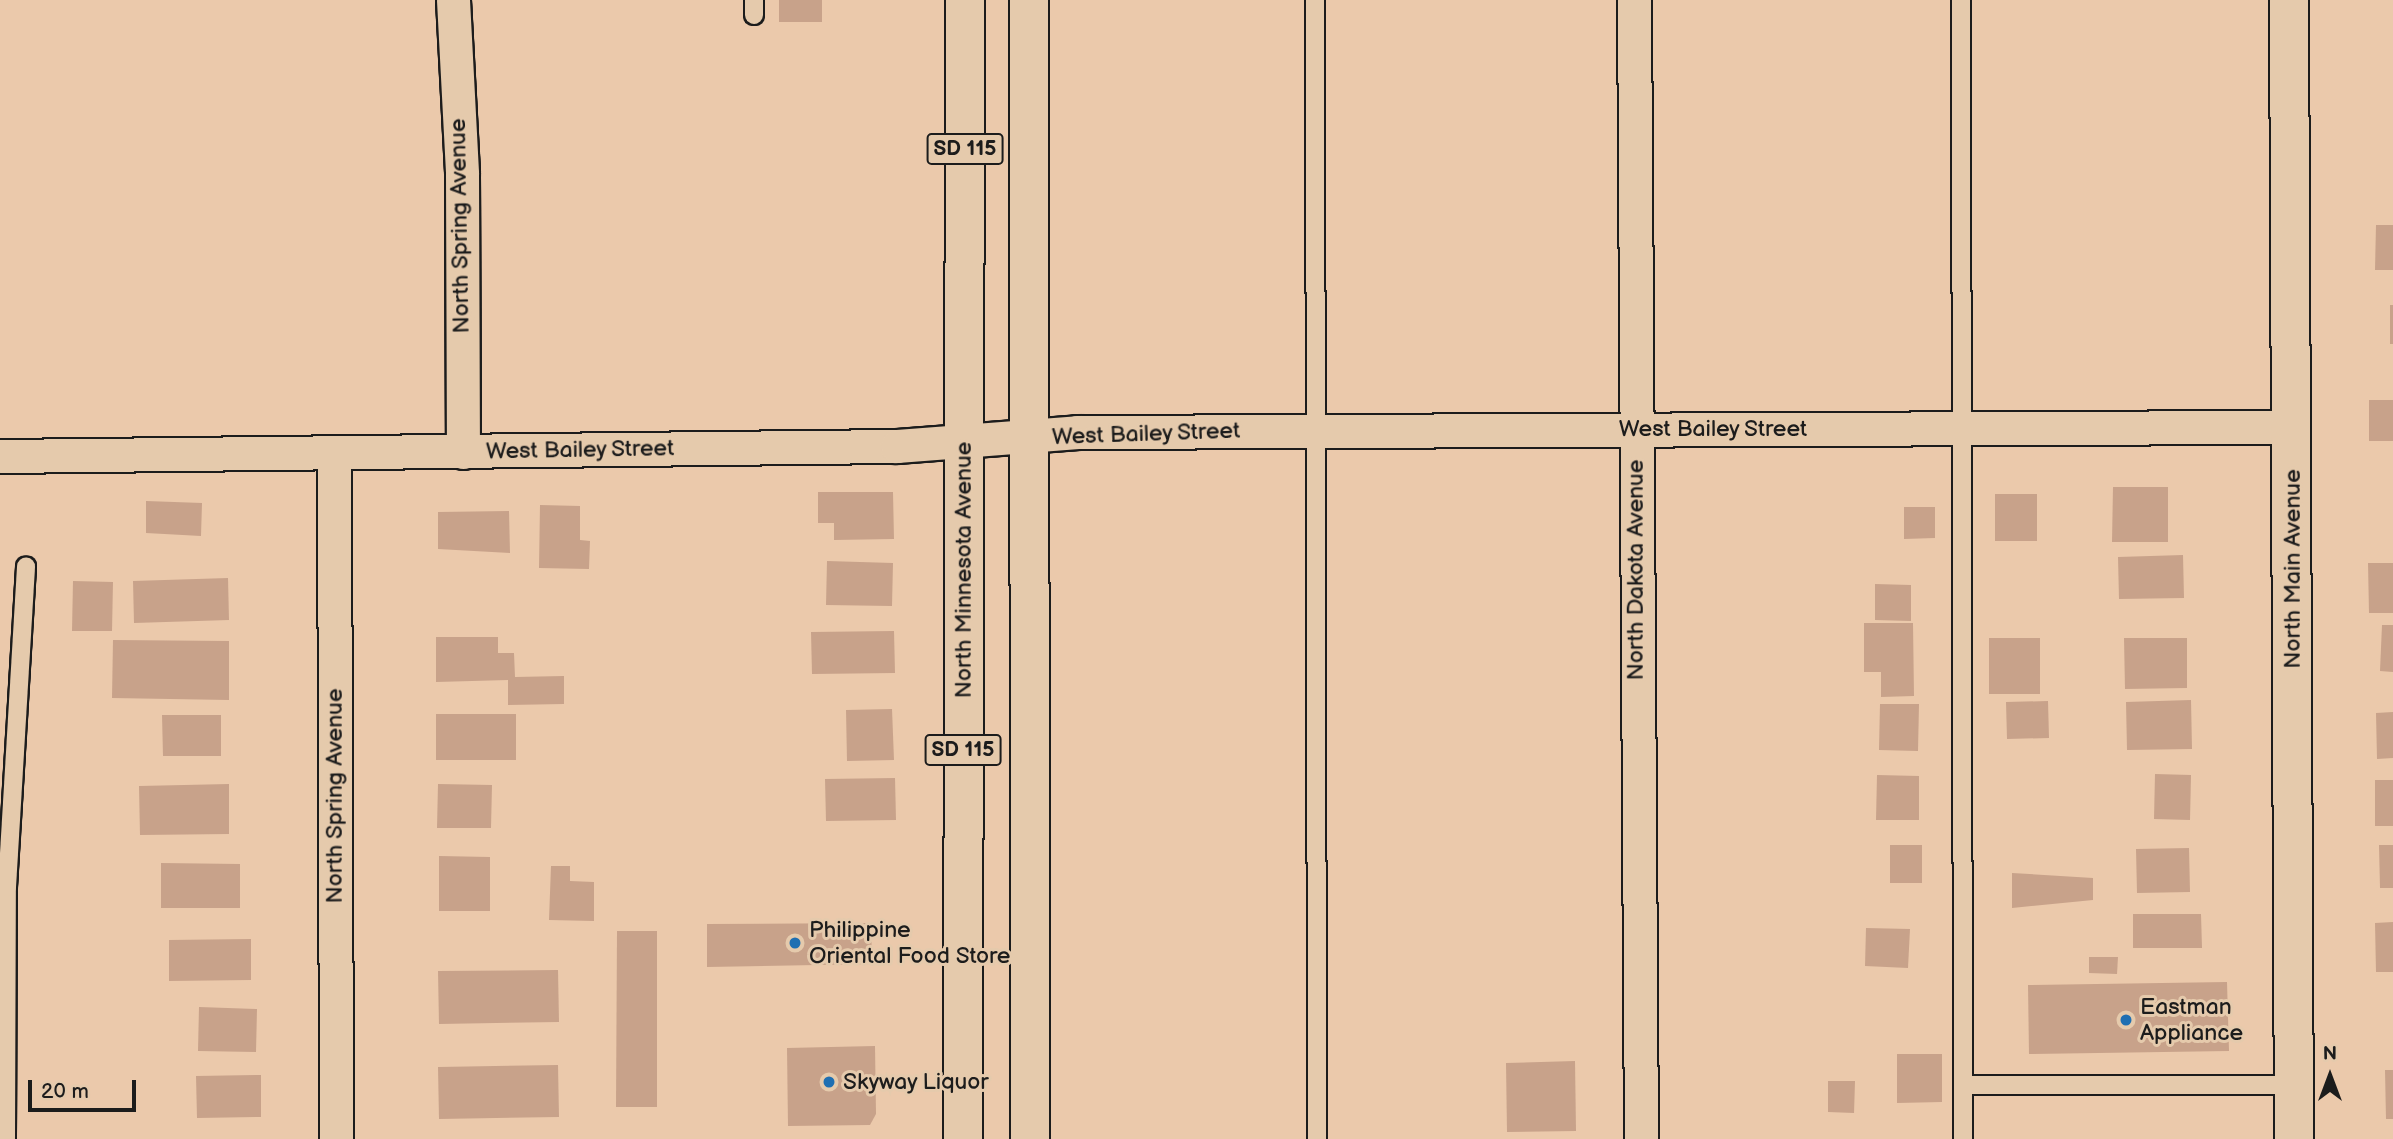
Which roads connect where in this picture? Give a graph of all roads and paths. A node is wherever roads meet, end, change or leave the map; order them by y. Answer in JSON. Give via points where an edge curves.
{"nodes":[{"id":1,"x":453,"y":0,"type":"edge"},
{"id":2,"x":965,"y":0,"type":"edge"},
{"id":3,"x":1029,"y":0,"type":"edge"},
{"id":4,"x":1315,"y":0,"type":"edge"},
{"id":5,"x":1634,"y":0,"type":"edge"},
{"id":6,"x":1961,"y":0,"type":"edge"},
{"id":7,"x":2289,"y":0,"type":"edge"},
{"id":8,"x":1635,"y":428,"type":"junction"},
{"id":9,"x":2293,"y":428,"type":"junction"},
{"id":10,"x":1317,"y":430,"type":"junction"},
{"id":11,"x":1964,"y":430,"type":"junction"},
{"id":12,"x":1027,"y":438,"type":"junction"},
{"id":13,"x":965,"y":442,"type":"junction"},
{"id":14,"x":334,"y":452,"type":"junction"},
{"id":15,"x":463,"y":452,"type":"junction"},
{"id":16,"x":0,"y":456,"type":"edge"},
{"id":17,"x":26,"y":568,"type":"dead end"},
{"id":18,"x":1963,"y":1086,"type":"junction"},
{"id":19,"x":2294,"y":1086,"type":"junction"},
{"id":20,"x":6,"y":1139,"type":"edge"},
{"id":21,"x":336,"y":1139,"type":"edge"},
{"id":22,"x":963,"y":1139,"type":"edge"},
{"id":23,"x":1030,"y":1139,"type":"edge"},
{"id":24,"x":1317,"y":1139,"type":"edge"},
{"id":25,"x":1641,"y":1139,"type":"edge"},
{"id":26,"x":1963,"y":1139,"type":"edge"},
{"id":27,"x":2294,"y":1139,"type":"edge"}],
"edges":[{"from":1,"to":15,"type":"street","name":"North Spring Avenue","via":[[462,174]]},
{"from":2,"to":13,"type":"main road","name":"North Minnesota Avenue","number":"SD 115"},
{"from":3,"to":12,"type":"main road","number":"SD 115"},
{"from":4,"to":10,"type":"lane"},
{"from":5,"to":8,"type":"street","name":"North Dakota Avenue"},
{"from":6,"to":11,"type":"lane"},
{"from":7,"to":9,"type":"main road","name":"North Main Avenue"},
{"from":8,"to":10,"type":"street","name":"West Bailey Street"},
{"from":8,"to":11,"type":"street","name":"West Bailey Street"},
{"from":8,"to":25,"type":"street","name":"North Dakota Avenue"},
{"from":9,"to":11,"type":"street","name":"West Bailey Street"},
{"from":9,"to":19,"type":"main road","name":"North Main Avenue"},
{"from":10,"to":12,"type":"street","name":"West Bailey Street","via":[[1077,432]]},
{"from":10,"to":24,"type":"lane"},
{"from":11,"to":18,"type":"lane"},
{"from":12,"to":13,"type":"street","name":"West Bailey Street"},
{"from":12,"to":23,"type":"main road","number":"SD 115"},
{"from":13,"to":15,"type":"street","name":"West Bailey Street"},
{"from":13,"to":22,"type":"main road","name":"North Minnesota Avenue","number":"SD 115"},
{"from":14,"to":15,"type":"street","name":"West Bailey Street"},
{"from":14,"to":16,"type":"street","name":"West Bailey Street"},
{"from":14,"to":21,"type":"street","name":"North Spring Avenue"},
{"from":17,"to":20,"type":"lane","via":[[7,887]]},
{"from":18,"to":19,"type":"lane"},
{"from":18,"to":26,"type":"lane"},
{"from":19,"to":27,"type":"main road","name":"North Main Avenue"}]}
